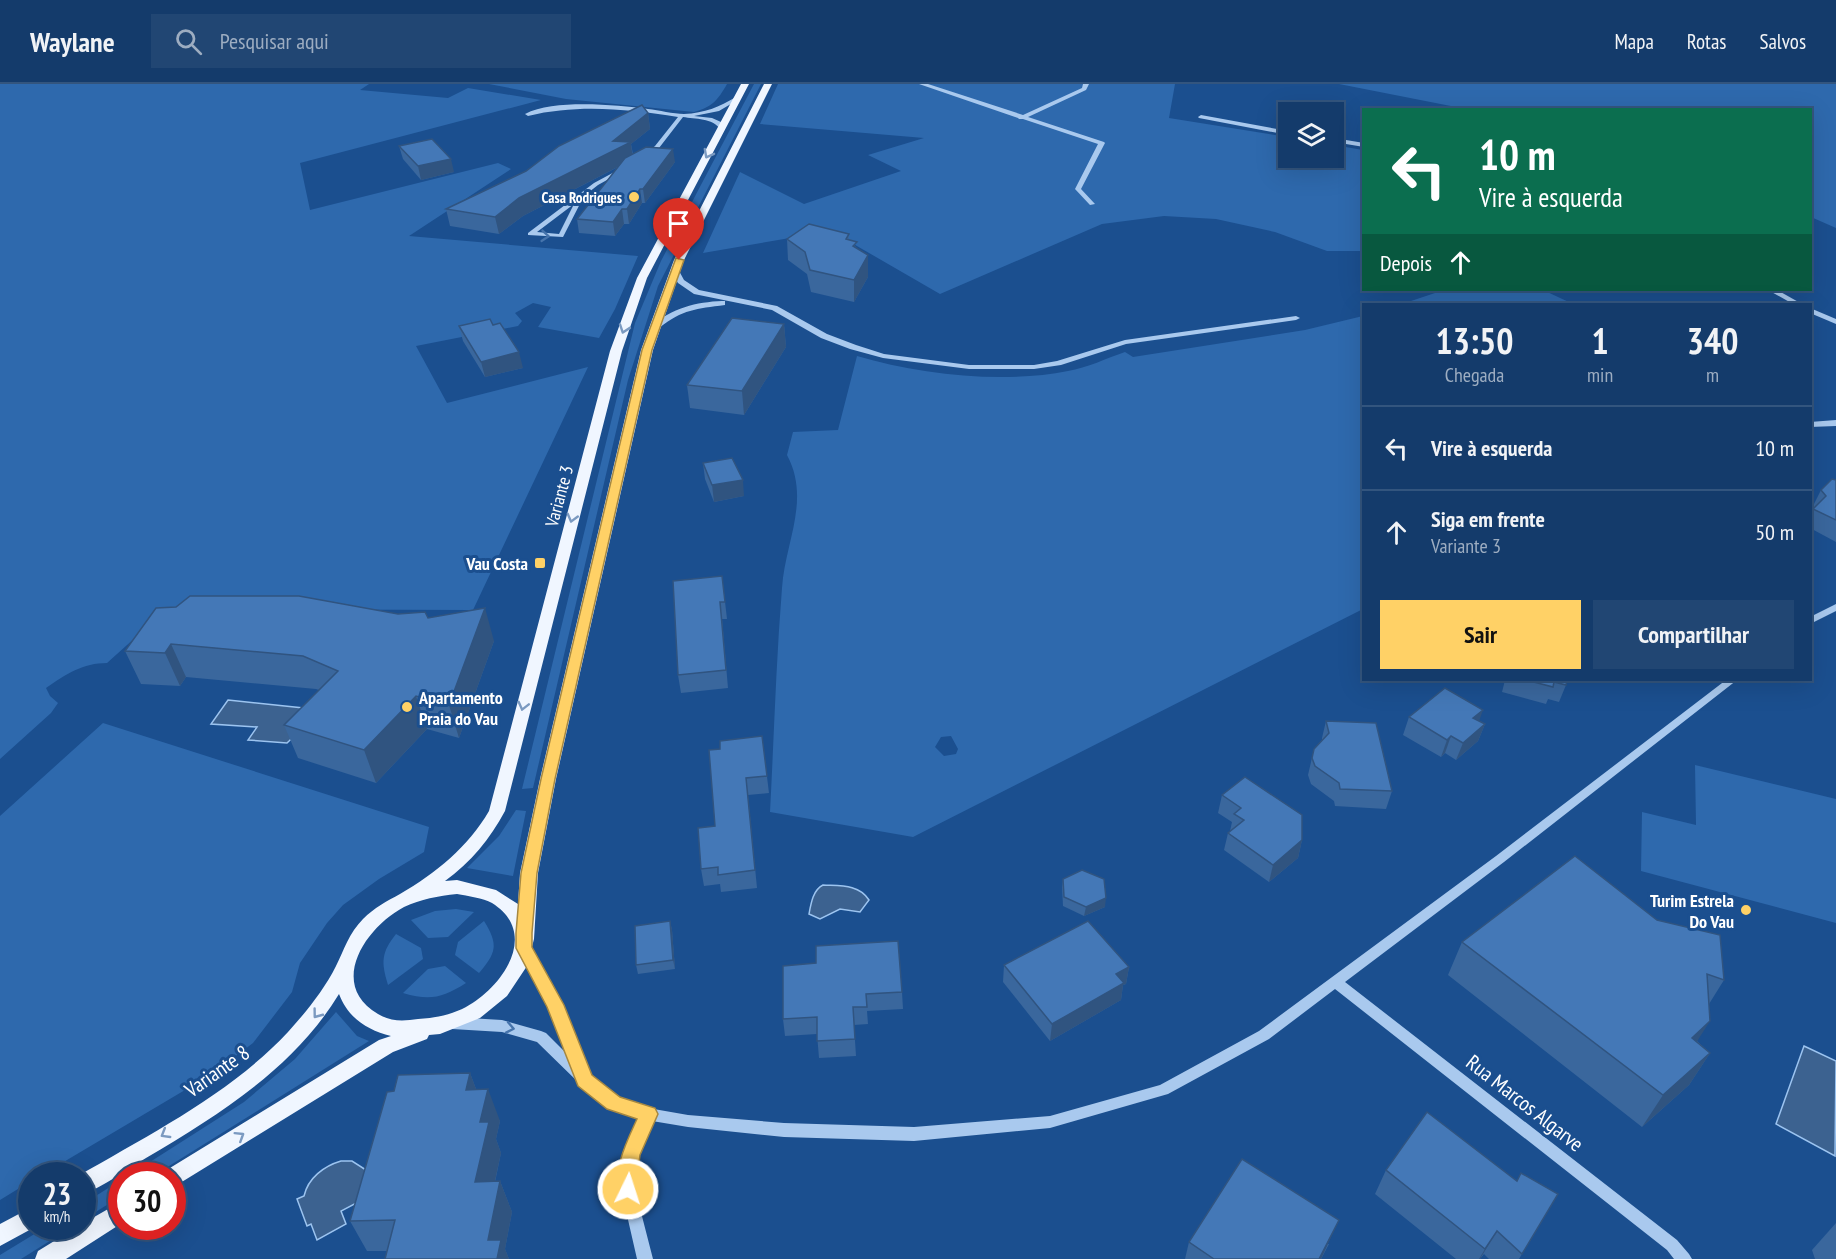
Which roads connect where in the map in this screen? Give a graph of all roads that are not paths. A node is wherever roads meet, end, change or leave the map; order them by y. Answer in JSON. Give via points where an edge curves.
{"nodes":[{"id":1,"x":745,"y":84,"type":"edge"},
{"id":2,"x":768,"y":84,"type":"edge"},
{"id":3,"x":922,"y":84,"type":"edge"},
{"id":4,"x":1086,"y":84,"type":"edge"},
{"id":5,"x":738,"y":98,"type":"junction"},
{"id":6,"x":528,"y":114,"type":"dead end"},
{"id":7,"x":681,"y":116,"type":"junction"},
{"id":8,"x":1201,"y":117,"type":"dead end"},
{"id":9,"x":1021,"y":118,"type":"junction"},
{"id":10,"x":722,"y":128,"type":"junction"},
{"id":11,"x":1278,"y":131,"type":"edge"},
{"id":12,"x":1344,"y":142,"type":"edge"},
{"id":13,"x":1362,"y":145,"type":"edge"},
{"id":14,"x":636,"y":162,"type":"edge"},
{"id":15,"x":627,"y":167,"type":"edge"},
{"id":16,"x":581,"y":196,"type":"junction"},
{"id":17,"x":1092,"y":204,"type":"dead end"},
{"id":18,"x":675,"y":271,"type":"junction"},
{"id":19,"x":1774,"y":291,"type":"edge"},
{"id":20,"x":1796,"y":303,"type":"edge"},
{"id":21,"x":758,"y":304,"type":"junction"},
{"id":22,"x":1812,"y":311,"type":"edge"},
{"id":23,"x":1296,"y":318,"type":"dead end"},
{"id":24,"x":1836,"y":322,"type":"edge"},
{"id":25,"x":656,"y":326,"type":"junction"},
{"id":26,"x":1836,"y":423,"type":"edge"},
{"id":27,"x":1812,"y":425,"type":"edge"},
{"id":28,"x":1836,"y":607,"type":"edge"},
{"id":29,"x":1812,"y":620,"type":"edge"},
{"id":30,"x":1731,"y":681,"type":"edge"},
{"id":31,"x":404,"y":900,"type":"junction"},
{"id":32,"x":524,"y":941,"type":"junction"},
{"id":33,"x":346,"y":963,"type":"junction"},
{"id":34,"x":1337,"y":983,"type":"junction"},
{"id":35,"x":452,"y":1023,"type":"junction"},
{"id":36,"x":432,"y":1029,"type":"junction"},
{"id":37,"x":585,"y":1080,"type":"junction"},
{"id":38,"x":648,"y":1114,"type":"junction"},
{"id":39,"x":186,"y":1169,"type":"edge"},
{"id":40,"x":96,"y":1176,"type":"edge"},
{"id":41,"x":108,"y":1220,"type":"edge"},
{"id":42,"x":18,"y":1225,"type":"edge"},
{"id":43,"x":0,"y":1236,"type":"edge"},
{"id":44,"x":46,"y":1259,"type":"edge"},
{"id":45,"x":645,"y":1259,"type":"edge"},
{"id":46,"x":1684,"y":1259,"type":"edge"}],
"edges":[{"from":1,"to":5,"type":"main road","name":"Variante 3"},
{"from":2,"to":18,"type":"main road"},
{"from":3,"to":9,"type":"street"},
{"from":4,"to":9,"type":"street","via":[[1084,89]]},
{"from":5,"to":7,"type":"street","via":[[717,110]]},
{"from":5,"to":10,"type":"main road","name":"Variante 3"},
{"from":6,"to":7,"type":"street","via":[[567,105]]},
{"from":7,"to":10,"type":"street","via":[[712,120]]},
{"from":7,"to":14,"type":"street","via":[[657,147]]},
{"from":8,"to":11,"type":"street"},
{"from":9,"to":17,"type":"street","via":[[1102,142],[1078,189]]},
{"from":10,"to":31,"type":"main road","name":"Variante 3","one_way":true,"via":[[642,278],[618,346],[497,811],[483,838],[453,867]]},
{"from":12,"to":13,"type":"street"},
{"from":15,"to":16,"type":"street"},
{"from":16,"to":16,"type":"street","one_way":true,"via":[[530,233],[530,234],[561,236]]},
{"from":18,"to":21,"type":"street","via":[[681,281],[698,292]]},
{"from":18,"to":25,"type":"main road"},
{"from":19,"to":20,"type":"street"},
{"from":21,"to":23,"type":"street","via":[[774,308],[824,336],[883,356],[969,367],[1034,367],[1125,342]]},
{"from":21,"to":25,"type":"street","via":[[707,303],[675,312]]},
{"from":22,"to":24,"type":"street"},
{"from":25,"to":32,"type":"main road","via":[[647,350],[548,779],[529,873]]},
{"from":26,"to":27,"type":"street"},
{"from":28,"to":29,"type":"street"},
{"from":30,"to":34,"type":"street"},
{"from":31,"to":32,"type":"main road","via":[[439,888],[489,892],[513,909]]},
{"from":31,"to":33,"type":"main road","via":[[387,909],[361,933]]},
{"from":32,"to":35,"type":"main road","via":[[520,963],[502,992]]},
{"from":32,"to":37,"type":"street"},
{"from":33,"to":36,"type":"main road","via":[[347,992],[364,1016],[394,1028]]},
{"from":33,"to":40,"type":"main road","name":"Variante 8","one_way":true,"via":[[328,999],[271,1063],[225,1098]]},
{"from":34,"to":38,"type":"street","via":[[1264,1035],[1163,1090],[1050,1122],[914,1134],[784,1130]]},
{"from":34,"to":46,"type":"street","name":"Rua Marcos Algarve"},
{"from":35,"to":36,"type":"main road"},
{"from":35,"to":37,"type":"street","one_way":true,"via":[[502,1026],[541,1037]]},
{"from":39,"to":36,"type":"main road","one_way":true,"via":[[386,1046]]},
{"from":37,"to":38,"type":"street","via":[[614,1103]]},
{"from":38,"to":45,"type":"street","via":[[631,1155],[628,1189]]},
{"from":41,"to":44,"type":"main road"},
{"from":42,"to":43,"type":"main road"}]}
